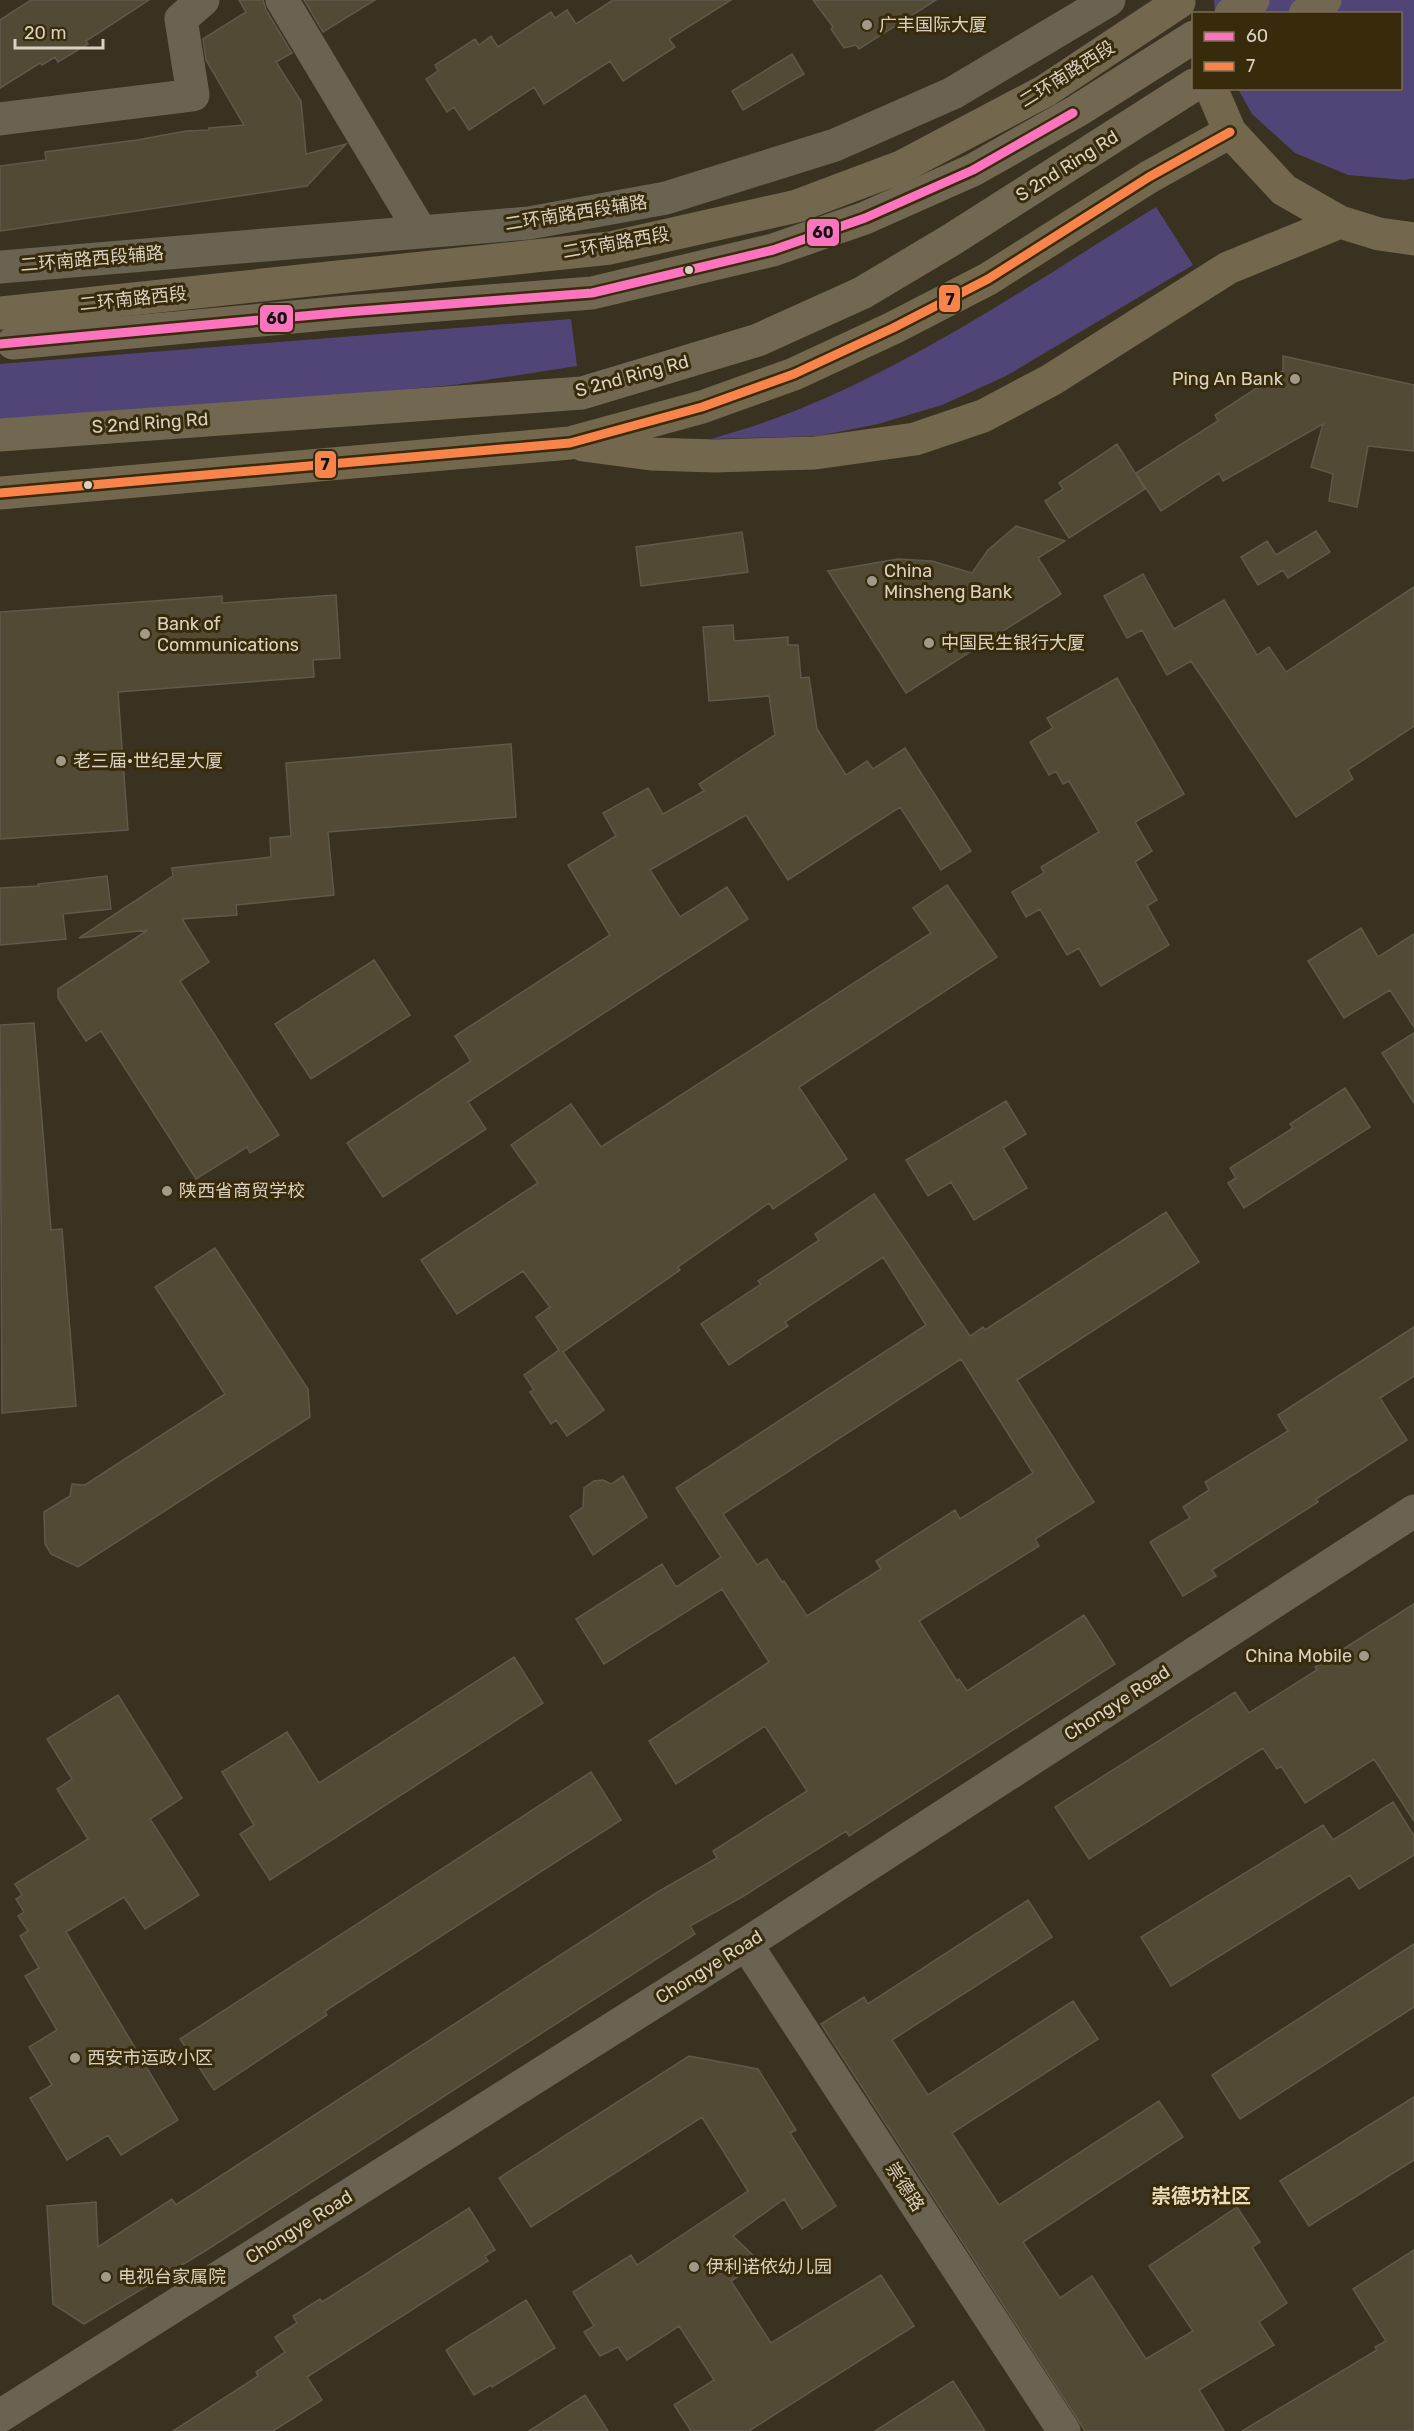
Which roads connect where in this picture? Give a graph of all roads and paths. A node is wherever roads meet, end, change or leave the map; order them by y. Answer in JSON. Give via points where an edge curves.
{"nodes":[{"id":1,"x":203,"y":0,"type":"edge"},
{"id":2,"x":282,"y":0,"type":"edge"},
{"id":3,"x":1109,"y":0,"type":"edge"},
{"id":4,"x":1253,"y":0,"type":"edge"},
{"id":5,"x":1325,"y":0,"type":"edge"},
{"id":6,"x":1179,"y":1,"type":"edge"},
{"id":7,"x":1234,"y":12,"type":"edge"},
{"id":8,"x":1308,"y":12,"type":"edge"},
{"id":9,"x":1192,"y":37,"type":"edge"},
{"id":10,"x":1192,"y":38,"type":"edge"},
{"id":11,"x":1192,"y":86,"type":"edge"},
{"id":12,"x":1212,"y":90,"type":"edge"},
{"id":13,"x":0,"y":119,"type":"edge"},
{"id":14,"x":1230,"y":132,"type":"junction"},
{"id":15,"x":1340,"y":222,"type":"junction"},
{"id":16,"x":421,"y":232,"type":"junction"},
{"id":17,"x":1414,"y":239,"type":"edge"},
{"id":18,"x":0,"y":267,"type":"edge"},
{"id":19,"x":0,"y":313,"type":"edge"},
{"id":20,"x":6,"y":344,"type":"edge"},
{"id":21,"x":10,"y":434,"type":"edge"},
{"id":22,"x":570,"y":443,"type":"junction"},
{"id":23,"x":0,"y":494,"type":"edge"},
{"id":24,"x":1414,"y":1511,"type":"edge"},
{"id":25,"x":746,"y":1944,"type":"junction"},
{"id":26,"x":0,"y":2416,"type":"edge"},
{"id":27,"x":1064,"y":2431,"type":"edge"}],
"edges":[{"from":1,"to":13,"type":"street","via":[[181,20],[193,94]]},
{"from":2,"to":16,"type":"street"},
{"from":3,"to":16,"type":"street","name":"二环南路西段辅路","via":[[953,93],[835,145],[666,198],[530,223]]},
{"from":4,"to":7,"type":"highway"},
{"from":5,"to":8,"type":"highway"},
{"from":6,"to":9,"type":"main road"},
{"from":6,"to":19,"type":"main road","name":"二环南路西段","via":[[1045,91],[901,167],[797,206],[610,248]]},
{"from":10,"to":20,"type":"highway","bridge":true,"via":[[974,171],[865,218],[773,250],[592,292]]},
{"from":11,"to":21,"type":"highway","name":"S 2nd Ring Rd","via":[[862,293],[758,340],[660,371],[582,393]]},
{"from":12,"to":14,"type":"main road"},
{"from":14,"to":15,"type":"main road","via":[[1284,190]]},
{"from":14,"to":22,"type":"main road","via":[[1149,177],[988,279],[893,328],[753,389]]},
{"from":15,"to":17,"type":"main road"},
{"from":15,"to":22,"type":"main road","via":[[1228,268],[1051,380],[982,416],[915,440],[815,453],[715,456],[651,454]]},
{"from":16,"to":18,"type":"street","name":"二环南路西段辅路"},
{"from":22,"to":23,"type":"main road"},
{"from":24,"to":25,"type":"street","name":"Chongye Road"},
{"from":25,"to":26,"type":"street","name":"Chongye Road"},
{"from":25,"to":27,"type":"street","name":"崇德路"}]}
